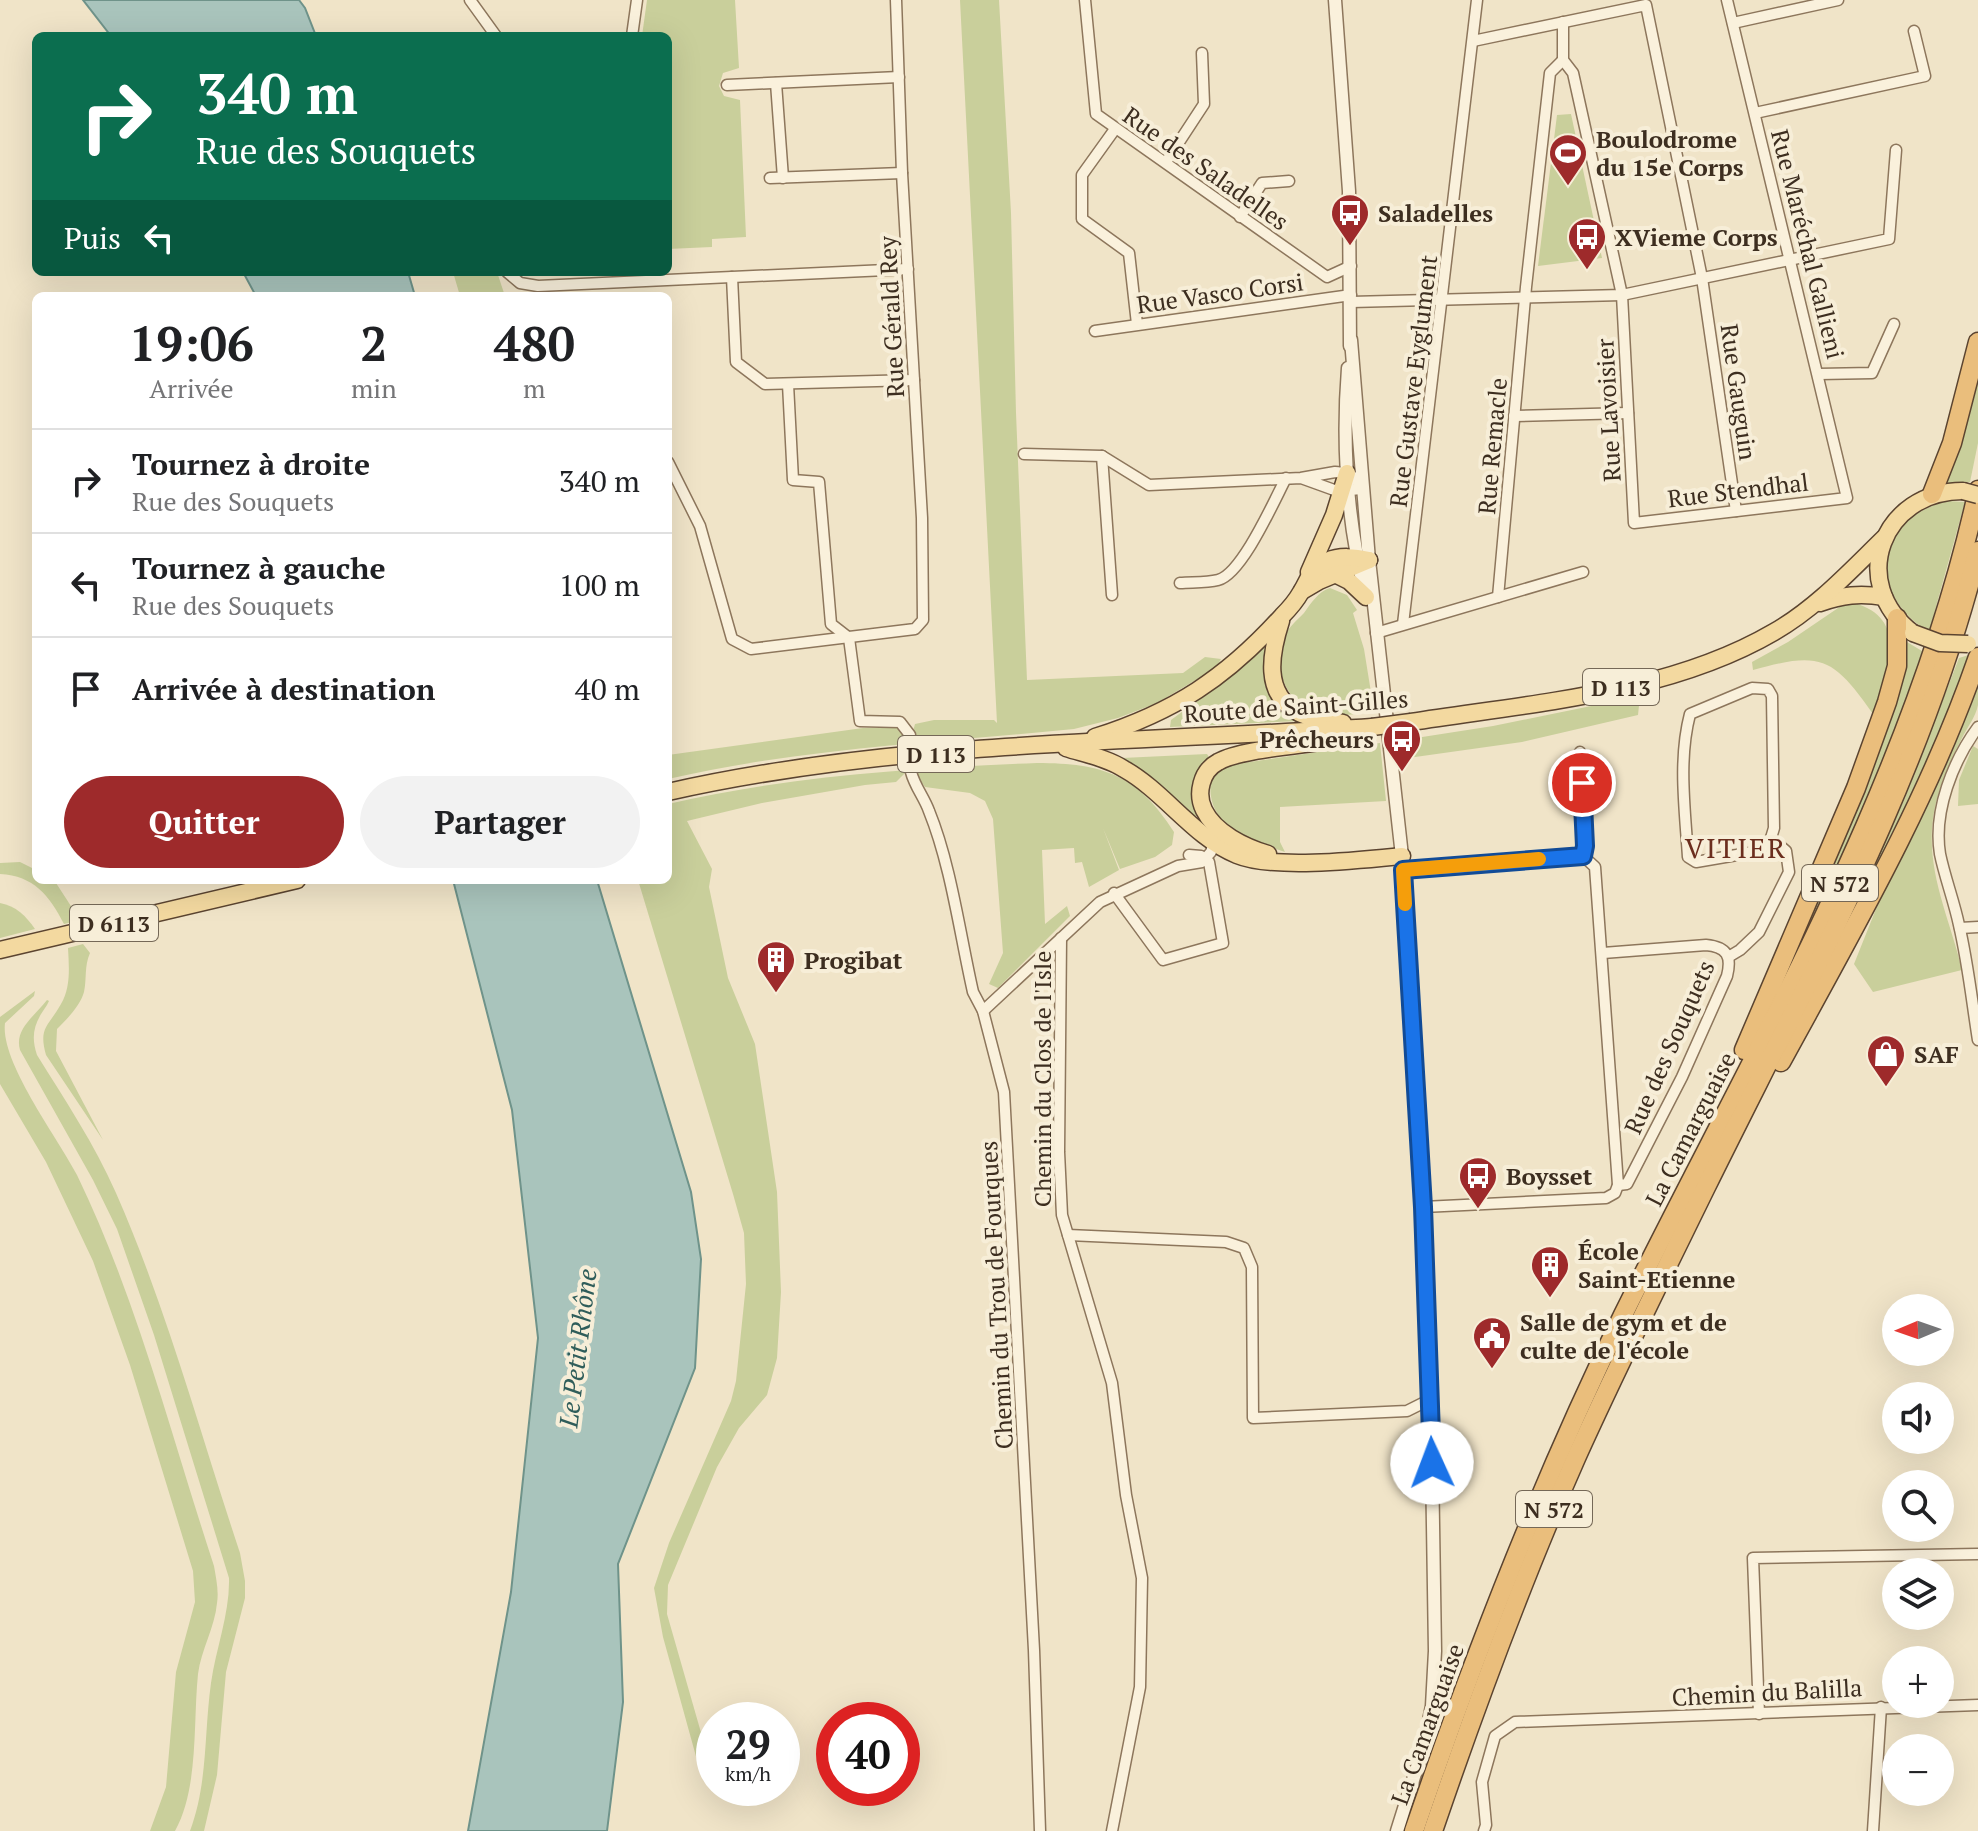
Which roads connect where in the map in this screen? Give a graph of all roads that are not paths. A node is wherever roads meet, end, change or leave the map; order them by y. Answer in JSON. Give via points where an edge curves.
{"nodes":[{"id":1,"x":470,"y":0,"type":"edge"},
{"id":2,"x":637,"y":0,"type":"edge"},
{"id":3,"x":896,"y":0,"type":"edge"},
{"id":4,"x":1085,"y":0,"type":"edge"},
{"id":5,"x":1335,"y":0,"type":"edge"},
{"id":6,"x":1477,"y":0,"type":"edge"},
{"id":7,"x":1727,"y":0,"type":"edge"},
{"id":8,"x":1838,"y":0,"type":"edge"},
{"id":9,"x":1563,"y":22,"type":"junction"},
{"id":10,"x":1733,"y":23,"type":"junction"},
{"id":11,"x":1914,"y":31,"type":"dead end"},
{"id":12,"x":493,"y":32,"type":"edge"},
{"id":13,"x":633,"y":32,"type":"edge"},
{"id":14,"x":1473,"y":41,"type":"junction"},
{"id":15,"x":1202,"y":53,"type":"dead end"},
{"id":16,"x":1563,"y":60,"type":"junction"},
{"id":17,"x":899,"y":77,"type":"junction"},
{"id":18,"x":776,"y":83,"type":"junction"},
{"id":19,"x":727,"y":85,"type":"dead end"},
{"id":20,"x":1755,"y":113,"type":"junction"},
{"id":21,"x":1115,"y":129,"type":"junction"},
{"id":22,"x":1896,"y":150,"type":"dead end"},
{"id":23,"x":1166,"y":162,"type":"junction"},
{"id":24,"x":902,"y":173,"type":"junction"},
{"id":25,"x":770,"y":178,"type":"dead end"},
{"id":26,"x":783,"y":178,"type":"junction"},
{"id":27,"x":1289,"y":181,"type":"dead end"},
{"id":28,"x":1240,"y":217,"type":"junction"},
{"id":29,"x":1792,"y":261,"type":"junction"},
{"id":30,"x":1351,"y":266,"type":"junction"},
{"id":31,"x":908,"y":269,"type":"junction"},
{"id":32,"x":512,"y":276,"type":"edge"},
{"id":33,"x":732,"y":277,"type":"junction"},
{"id":34,"x":1327,"y":277,"type":"junction"},
{"id":35,"x":1702,"y":278,"type":"junction"},
{"id":36,"x":591,"y":284,"type":"junction"},
{"id":37,"x":592,"y":292,"type":"edge"},
{"id":38,"x":1622,"y":295,"type":"junction"},
{"id":39,"x":1325,"y":298,"type":"junction"},
{"id":40,"x":1351,"y":298,"type":"junction"},
{"id":41,"x":1525,"y":298,"type":"junction"},
{"id":42,"x":1443,"y":300,"type":"junction"},
{"id":43,"x":1137,"y":324,"type":"junction"},
{"id":44,"x":1894,"y":324,"type":"dead end"},
{"id":45,"x":1095,"y":331,"type":"dead end"},
{"id":46,"x":1351,"y":340,"type":"junction"},
{"id":47,"x":1978,"y":342,"type":"edge"},
{"id":48,"x":1819,"y":374,"type":"junction"},
{"id":49,"x":914,"y":380,"type":"junction"},
{"id":50,"x":788,"y":384,"type":"junction"},
{"id":51,"x":1628,"y":413,"type":"junction"},
{"id":52,"x":1514,"y":416,"type":"junction"},
{"id":53,"x":1024,"y":454,"type":"dead end"},
{"id":54,"x":1102,"y":456,"type":"junction"},
{"id":55,"x":672,"y":470,"type":"edge"},
{"id":56,"x":1347,"y":473,"type":"junction"},
{"id":57,"x":1286,"y":478,"type":"junction"},
{"id":58,"x":1301,"y":478,"type":"junction"},
{"id":59,"x":1362,"y":489,"type":"junction"},
{"id":60,"x":1345,"y":492,"type":"junction"},
{"id":61,"x":1973,"y":492,"type":"edge"},
{"id":62,"x":1932,"y":494,"type":"junction"},
{"id":63,"x":1847,"y":498,"type":"joint"},
{"id":64,"x":1736,"y":511,"type":"junction"},
{"id":65,"x":1634,"y":523,"type":"joint"},
{"id":66,"x":1884,"y":538,"type":"junction"},
{"id":67,"x":1978,"y":551,"type":"edge"},
{"id":68,"x":1361,"y":561,"type":"junction"},
{"id":69,"x":1583,"y":572,"type":"dead end"},
{"id":70,"x":1308,"y":573,"type":"junction"},
{"id":71,"x":1337,"y":575,"type":"junction"},
{"id":72,"x":1180,"y":583,"type":"dead end"},
{"id":73,"x":1302,"y":591,"type":"junction"},
{"id":74,"x":1112,"y":595,"type":"dead end"},
{"id":75,"x":1366,"y":597,"type":"junction"},
{"id":76,"x":1498,"y":597,"type":"junction"},
{"id":77,"x":1884,"y":597,"type":"junction"},
{"id":78,"x":1814,"y":605,"type":"junction"},
{"id":79,"x":1283,"y":616,"type":"junction"},
{"id":80,"x":1897,"y":618,"type":"junction"},
{"id":81,"x":1403,"y":624,"type":"junction"},
{"id":82,"x":1376,"y":633,"type":"junction"},
{"id":83,"x":849,"y":638,"type":"junction"},
{"id":84,"x":1975,"y":647,"type":"edge"},
{"id":85,"x":1372,"y":727,"type":"junction"},
{"id":86,"x":1978,"y":727,"type":"edge"},
{"id":87,"x":910,"y":735,"type":"dead end"},
{"id":88,"x":1056,"y":745,"type":"junction"},
{"id":89,"x":1580,"y":752,"type":"dead end"},
{"id":90,"x":911,"y":772,"type":"tunnel mouth"},
{"id":91,"x":672,"y":791,"type":"edge"},
{"id":92,"x":1212,"y":834,"type":"junction"},
{"id":93,"x":1771,"y":838,"type":"junction"},
{"id":94,"x":1189,"y":855,"type":"junction"},
{"id":95,"x":1583,"y":856,"type":"junction"},
{"id":96,"x":1206,"y":858,"type":"junction"},
{"id":97,"x":1403,"y":863,"type":"junction"},
{"id":98,"x":1178,"y":866,"type":"junction"},
{"id":99,"x":280,"y":884,"type":"edge"},
{"id":100,"x":1114,"y":893,"type":"junction"},
{"id":101,"x":1978,"y":927,"type":"edge"},
{"id":102,"x":1960,"y":928,"type":"junction"},
{"id":103,"x":1061,"y":938,"type":"junction"},
{"id":104,"x":0,"y":950,"type":"edge"},
{"id":105,"x":1603,"y":953,"type":"junction"},
{"id":106,"x":1730,"y":956,"type":"junction"},
{"id":107,"x":983,"y":1011,"type":"junction"},
{"id":108,"x":1978,"y":1040,"type":"edge"},
{"id":109,"x":1618,"y":1185,"type":"junction"},
{"id":110,"x":1700,"y":1199,"type":"junction"},
{"id":111,"x":1423,"y":1207,"type":"junction"},
{"id":112,"x":1068,"y":1235,"type":"junction"},
{"id":113,"x":1653,"y":1255,"type":"junction"},
{"id":114,"x":1431,"y":1399,"type":"junction"},
{"id":115,"x":1978,"y":1554,"type":"edge"},
{"id":116,"x":1978,"y":1705,"type":"edge"},
{"id":117,"x":1881,"y":1707,"type":"junction"},
{"id":118,"x":1759,"y":1714,"type":"junction"},
{"id":119,"x":1040,"y":1831,"type":"edge"},
{"id":120,"x":1112,"y":1831,"type":"edge"},
{"id":121,"x":1397,"y":1831,"type":"edge"},
{"id":122,"x":1414,"y":1831,"type":"edge"},
{"id":123,"x":1433,"y":1831,"type":"edge"},
{"id":124,"x":1484,"y":1831,"type":"edge"},
{"id":125,"x":1873,"y":1831,"type":"edge"}],
"edges":[{"from":1,"to":12,"type":"street"},
{"from":2,"to":13,"type":"street"},
{"from":3,"to":17,"type":"street","name":"Rue Gérald Rey"},
{"from":4,"to":21,"type":"street","name":"Rue des Saladelles","via":[[1096,114]]},
{"from":5,"to":30,"type":"street"},
{"from":6,"to":14,"type":"street","name":"Rue Gustave Eyglument"},
{"from":7,"to":10,"type":"street","name":"Rue Maréchal Gallieni"},
{"from":8,"to":10,"type":"street"},
{"from":9,"to":14,"type":"street"},
{"from":9,"to":16,"type":"street"},
{"from":9,"to":35,"type":"street","name":"Rue Gauguin","via":[[1646,5]]},
{"from":10,"to":20,"type":"street","name":"Rue Maréchal Gallieni"},
{"from":11,"to":20,"type":"street","via":[[1925,76]]},
{"from":14,"to":42,"type":"street","name":"Rue Gustave Eyglument"},
{"from":15,"to":23,"type":"street","via":[[1204,104]]},
{"from":16,"to":38,"type":"street","name":"Rue Lavoisier","via":[[1573,73]]},
{"from":16,"to":41,"type":"street","name":"Rue Remacle","via":[[1550,73]]},
{"from":17,"to":18,"type":"street"},
{"from":17,"to":24,"type":"street","name":"Rue Gérald Rey"},
{"from":18,"to":19,"type":"street"},
{"from":18,"to":26,"type":"street"},
{"from":20,"to":29,"type":"street","name":"Rue Maréchal Gallieni"},
{"from":21,"to":23,"type":"street","name":"Rue des Saladelles"},
{"from":21,"to":43,"type":"street","via":[[1082,175],[1082,219],[1129,253]]},
{"from":22,"to":29,"type":"street","name":"Rue Vasco Corsi","via":[[1889,239]]},
{"from":23,"to":28,"type":"street","name":"Rue des Saladelles"},
{"from":24,"to":26,"type":"street"},
{"from":24,"to":31,"type":"street","name":"Rue Gérald Rey"},
{"from":25,"to":26,"type":"street"},
{"from":27,"to":28,"type":"street","via":[[1262,183]]},
{"from":28,"to":34,"type":"street","name":"Rue des Saladelles"},
{"from":29,"to":35,"type":"street","name":"Rue Vasco Corsi"},
{"from":29,"to":48,"type":"street","name":"Rue Maréchal Gallieni"},
{"from":30,"to":34,"type":"street"},
{"from":30,"to":40,"type":"street"},
{"from":31,"to":33,"type":"street"},
{"from":31,"to":49,"type":"street","name":"Rue Gérald Rey"},
{"from":32,"to":36,"type":"street","via":[[538,286]]},
{"from":33,"to":36,"type":"street"},
{"from":33,"to":50,"type":"street","via":[[736,362],[765,384]]},
{"from":34,"to":39,"type":"street"},
{"from":35,"to":38,"type":"street","name":"Rue Vasco Corsi"},
{"from":35,"to":64,"type":"street","name":"Rue Gauguin"},
{"from":36,"to":37,"type":"street"},
{"from":38,"to":41,"type":"street","name":"Rue Vasco Corsi"},
{"from":38,"to":51,"type":"street","name":"Rue Lavoisier"},
{"from":39,"to":40,"type":"street","name":"Rue Vasco Corsi"},
{"from":39,"to":43,"type":"street","name":"Rue Vasco Corsi"},
{"from":40,"to":42,"type":"street","name":"Rue Vasco Corsi"},
{"from":40,"to":46,"type":"street"},
{"from":41,"to":42,"type":"street","name":"Rue Vasco Corsi"},
{"from":41,"to":52,"type":"street","name":"Rue Remacle"},
{"from":42,"to":81,"type":"street","name":"Rue Gustave Eyglument"},
{"from":43,"to":45,"type":"street","name":"Rue Vasco Corsi"},
{"from":44,"to":48,"type":"street","via":[[1872,373]]},
{"from":46,"to":56,"type":"street"},
{"from":46,"to":59,"type":"street"},
{"from":47,"to":62,"type":"highway","via":[[1952,443]]},
{"from":48,"to":63,"type":"street","name":"Rue Maréchal Gallieni"},
{"from":49,"to":50,"type":"street"},
{"from":49,"to":83,"type":"street","name":"Rue Gérald Rey","via":[[923,620],[915,629]]},
{"from":50,"to":83,"type":"street","via":[[793,480],[819,482],[831,624]]},
{"from":51,"to":52,"type":"street"},
{"from":51,"to":65,"type":"street","name":"Rue Lavoisier"},
{"from":52,"to":76,"type":"street","name":"Rue Remacle"},
{"from":53,"to":54,"type":"street"},
{"from":54,"to":57,"type":"street","via":[[1149,485]]},
{"from":54,"to":74,"type":"street"},
{"from":55,"to":83,"type":"street","via":[[700,526],[732,639],[751,649]]},
{"from":56,"to":58,"type":"street"},
{"from":56,"to":59,"type":"street"},
{"from":56,"to":60,"type":"main road"},
{"from":57,"to":58,"type":"street"},
{"from":57,"to":72,"type":"street","via":[[1232,571],[1220,580]]},
{"from":58,"to":60,"type":"street"},
{"from":59,"to":60,"type":"street"},
{"from":59,"to":68,"type":"street"},
{"from":60,"to":68,"type":"street"},
{"from":60,"to":70,"type":"main road"},
{"from":61,"to":62,"type":"main road"},
{"from":61,"to":113,"type":"highway","name":"La Camarguaise","number":"N 572","via":[[1958,573],[1930,665],[1872,815]]},
{"from":62,"to":66,"type":"main road","name":"Route de Saint-Gilles","via":[[1903,511]]},
{"from":63,"to":64,"type":"street","name":"Rue Stendhal"},
{"from":64,"to":65,"type":"street","name":"Rue Stendhal"},
{"from":66,"to":77,"type":"main road","via":[[1878,575]]},
{"from":66,"to":78,"type":"main road","name":"Route de Saint-Gilles","number":"D 113"},
{"from":67,"to":110,"type":"highway","name":"La Camarguaise","number":"N 572","via":[[1933,702],[1885,820]]},
{"from":68,"to":70,"type":"main road","via":[[1339,557]]},
{"from":68,"to":71,"type":"main road"},
{"from":68,"to":75,"type":"street"},
{"from":68,"to":82,"type":"street"},
{"from":69,"to":76,"type":"street"},
{"from":70,"to":73,"type":"main road"},
{"from":71,"to":73,"type":"main road"},
{"from":71,"to":75,"type":"main road"},
{"from":73,"to":79,"type":"main road"},
{"from":75,"to":82,"type":"street"},
{"from":76,"to":81,"type":"street"},
{"from":77,"to":78,"type":"main road","name":"Route de Saint-Gilles","number":"D 113","via":[[1841,596]]},
{"from":77,"to":80,"type":"main road"},
{"from":78,"to":85,"type":"main road","name":"Route de Saint-Gilles","number":"D 113","bridge":true,"via":[[1731,656],[1685,672],[1597,693]]},
{"from":79,"to":85,"type":"main road","via":[[1270,661],[1284,701],[1299,713]]},
{"from":79,"to":88,"type":"main road","via":[[1225,671],[1171,708],[1139,723]]},
{"from":80,"to":84,"type":"main road","bridge":true,"via":[[1913,633]]},
{"from":80,"to":113,"type":"highway","via":[[1897,666],[1856,788]]},
{"from":81,"to":82,"type":"street"},
{"from":82,"to":97,"type":"street"},
{"from":83,"to":87,"type":"street","via":[[860,721],[900,722]]},
{"from":84,"to":110,"type":"highway","via":[[1943,749],[1901,840],[1755,1109]]},
{"from":85,"to":88,"type":"main road","name":"Route de Saint-Gilles","number":"D 113"},
{"from":85,"to":92,"type":"main road","via":[[1350,737],[1216,762],[1204,775],[1200,793]]},
{"from":86,"to":102,"type":"street","via":[[1954,768],[1938,826]]},
{"from":88,"to":91,"type":"main road","name":"Route de Saint-Gilles","number":"D 113","via":[[831,762]]},
{"from":88,"to":92,"type":"main road","via":[[1124,768]]},
{"from":89,"to":95,"type":"street"},
{"from":90,"to":107,"type":"street","name":"Chemin du Trou de Fourques","via":[[941,850],[973,992]]},
{"from":92,"to":94,"type":"street"},
{"from":92,"to":96,"type":"street"},
{"from":92,"to":97,"type":"main road","via":[[1290,861]]},
{"from":93,"to":93,"type":"street","via":[[1772,696],[1768,689],[1752,688],[1690,714],[1683,778],[1688,857],[1696,862],[1760,851]]},
{"from":93,"to":106,"type":"street","via":[[1786,851],[1789,872],[1759,932]]},
{"from":94,"to":96,"type":"street"},
{"from":94,"to":98,"type":"street"},
{"from":95,"to":97,"type":"street"},
{"from":95,"to":105,"type":"street","via":[[1598,878]]},
{"from":96,"to":98,"type":"street"},
{"from":96,"to":100,"type":"street","via":[[1223,943],[1163,960]]},
{"from":97,"to":111,"type":"street"},
{"from":98,"to":100,"type":"street"},
{"from":99,"to":104,"type":"main road","number":"D 6113"},
{"from":100,"to":103,"type":"street"},
{"from":101,"to":102,"type":"street"},
{"from":102,"to":108,"type":"street"},
{"from":103,"to":107,"type":"street"},
{"from":103,"to":112,"type":"street","name":"Chemin du Clos de l'Isle","via":[[1059,1152]]},
{"from":105,"to":106,"type":"street","name":"Rue des Souquets","via":[[1706,945],[1718,946]]},
{"from":105,"to":109,"type":"street"},
{"from":106,"to":109,"type":"street","name":"Rue des Souquets","via":[[1727,976],[1682,1077],[1627,1184]]},
{"from":107,"to":119,"type":"street","name":"Chemin du Trou de Fourques","via":[[1004,1092]]},
{"from":109,"to":111,"type":"street","via":[[1606,1198]]},
{"from":110,"to":123,"type":"highway","name":"La Camarguaise","number":"N 572","via":[[1554,1509]]},
{"from":111,"to":114,"type":"street"},
{"from":112,"to":114,"type":"street","via":[[1226,1242],[1244,1248],[1252,1267],[1253,1418],[1407,1411]]},
{"from":112,"to":120,"type":"street","name":"Chemin du Clos de l'Isle","via":[[1112,1383],[1142,1578],[1140,1687]]},
{"from":113,"to":122,"type":"highway","name":"La Camarguaise","number":"N 572","via":[[1520,1544]]},
{"from":114,"to":121,"type":"street","via":[[1432,1706]]},
{"from":115,"to":118,"type":"street","via":[[1753,1558]]},
{"from":116,"to":117,"type":"street","name":"Chemin du Balilla"},
{"from":117,"to":118,"type":"street","name":"Chemin du Balilla"},
{"from":117,"to":125,"type":"street"},
{"from":118,"to":124,"type":"street","name":"Chemin du Balilla","via":[[1515,1722],[1495,1736],[1482,1782]]}]}
